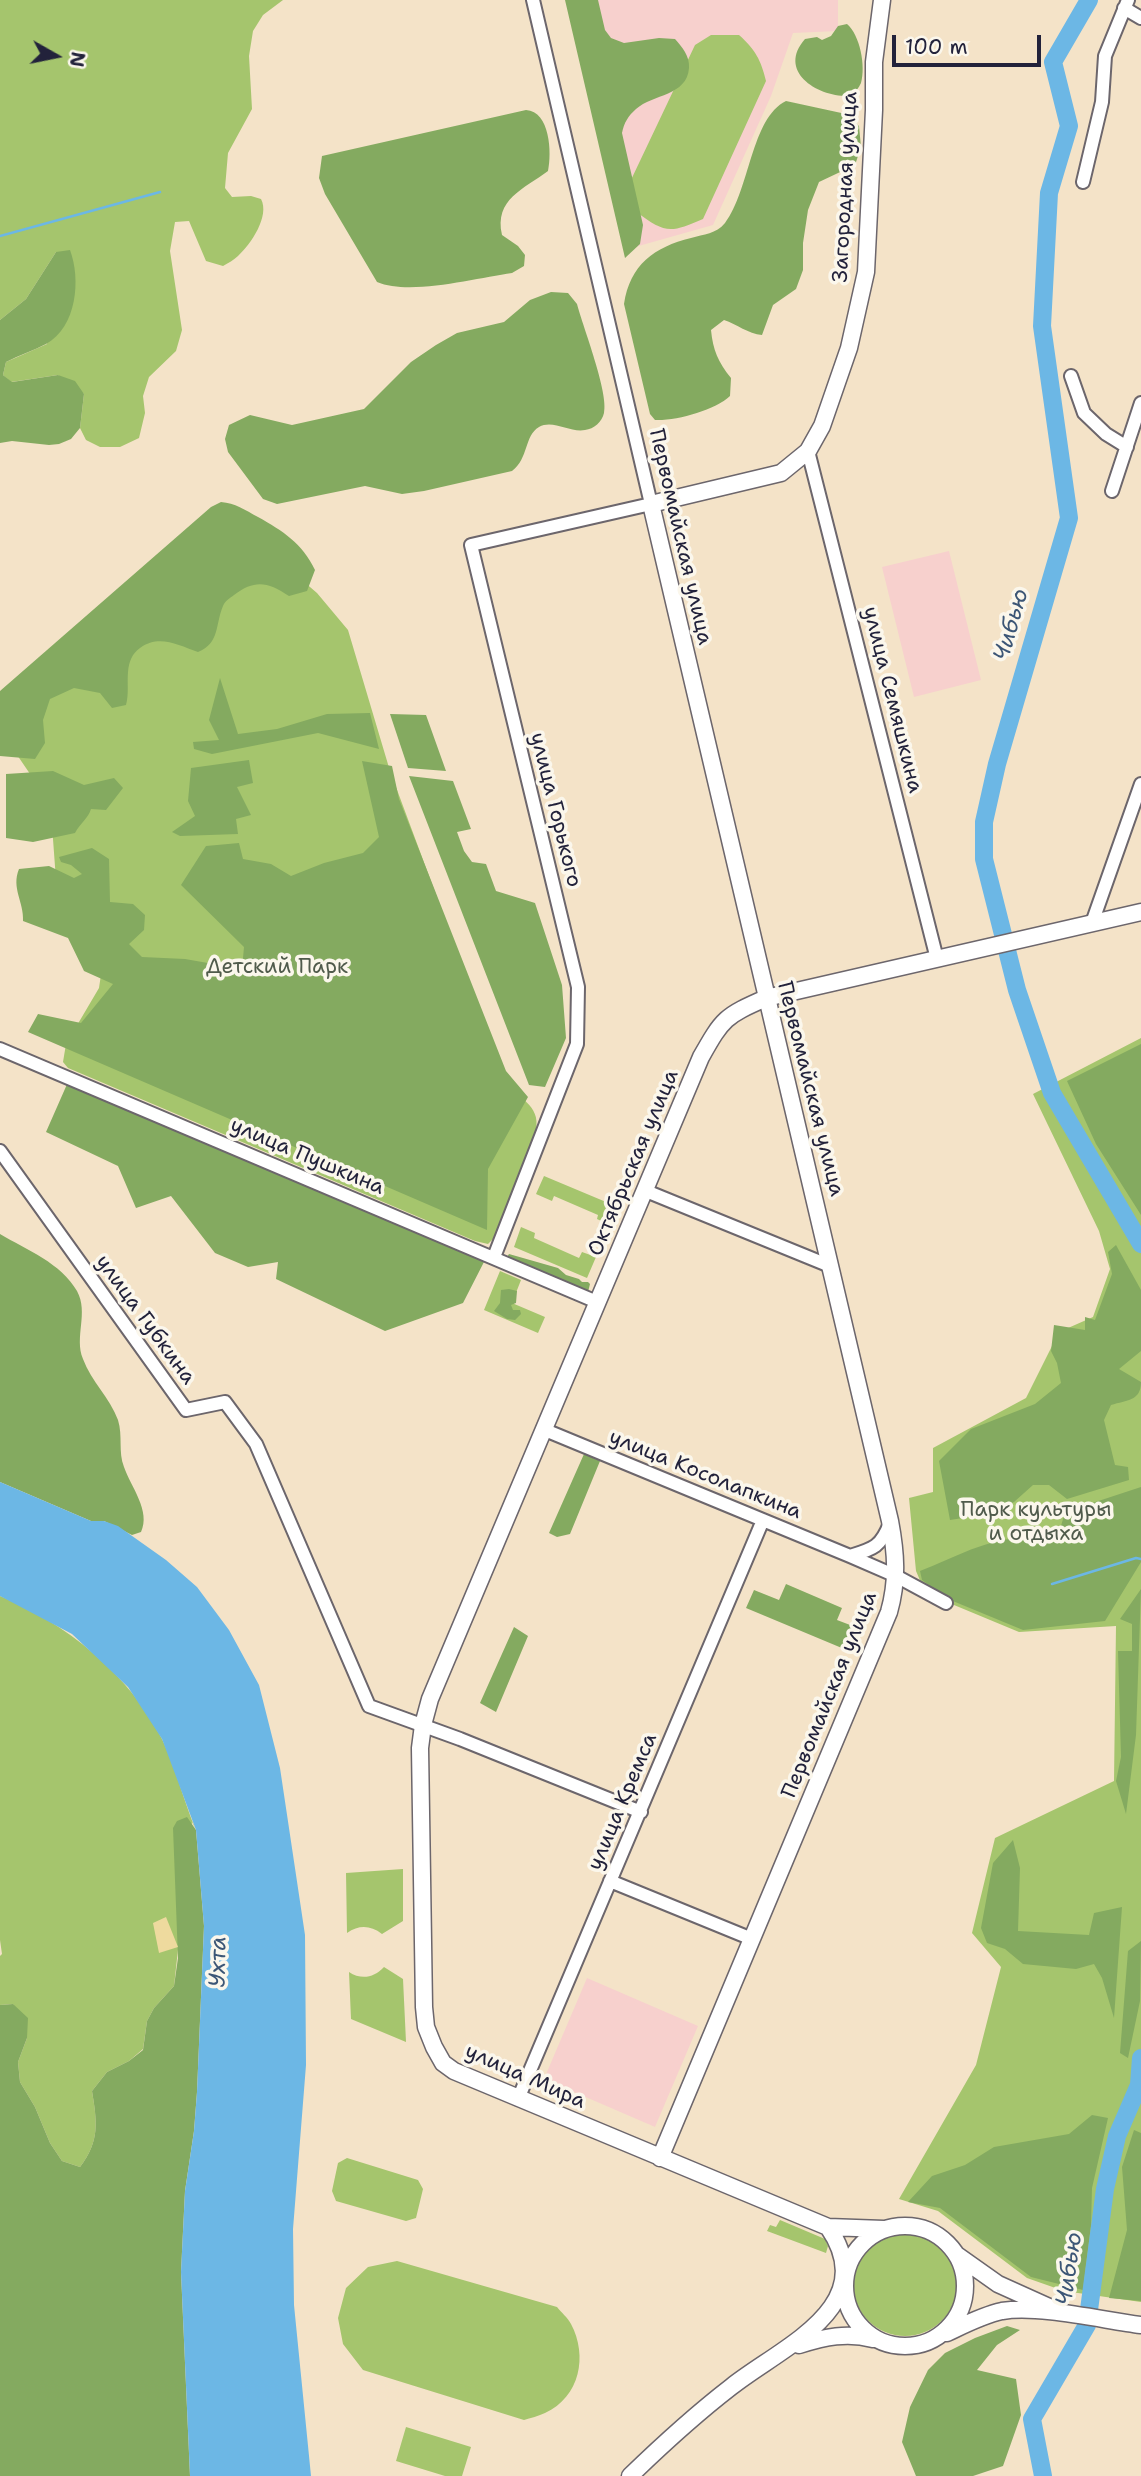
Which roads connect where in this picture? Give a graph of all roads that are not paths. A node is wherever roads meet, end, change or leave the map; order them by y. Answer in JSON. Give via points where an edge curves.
{"nodes":[{"id":1,"x":534,"y":0,"type":"edge"},
{"id":2,"x":882,"y":0,"type":"edge"},
{"id":3,"x":1126,"y":4,"type":"edge"},
{"id":4,"x":1141,"y":18,"type":"edge"},
{"id":5,"x":1083,"y":182,"type":"dead end"},
{"id":6,"x":1071,"y":376,"type":"dead end"},
{"id":7,"x":1141,"y":403,"type":"edge"},
{"id":8,"x":1128,"y":447,"type":"junction"},
{"id":9,"x":808,"y":451,"type":"junction"},
{"id":10,"x":1112,"y":491,"type":"dead end"},
{"id":11,"x":651,"y":505,"type":"junction"},
{"id":12,"x":1141,"y":783,"type":"edge"},
{"id":13,"x":1141,"y":912,"type":"edge"},
{"id":14,"x":1092,"y":923,"type":"junction"},
{"id":15,"x":937,"y":960,"type":"junction"},
{"id":16,"x":766,"y":998,"type":"junction"},
{"id":17,"x":0,"y":1049,"type":"edge"},
{"id":18,"x":0,"y":1151,"type":"edge"},
{"id":19,"x":646,"y":1191,"type":"junction"},
{"id":20,"x":494,"y":1257,"type":"junction"},
{"id":21,"x":830,"y":1266,"type":"junction"},
{"id":22,"x":597,"y":1302,"type":"junction"},
{"id":23,"x":545,"y":1430,"type":"junction"},
{"id":24,"x":763,"y":1520,"type":"junction"},
{"id":25,"x":890,"y":1521,"type":"junction"},
{"id":26,"x":850,"y":1556,"type":"junction"},
{"id":27,"x":896,"y":1576,"type":"junction"},
{"id":28,"x":946,"y":1603,"type":"dead end"},
{"id":29,"x":423,"y":1725,"type":"junction"},
{"id":30,"x":641,"y":1812,"type":"junction"},
{"id":31,"x":610,"y":1881,"type":"junction"},
{"id":32,"x":752,"y":1939,"type":"junction"},
{"id":33,"x":518,"y":2099,"type":"junction"},
{"id":34,"x":660,"y":2158,"type":"junction"},
{"id":35,"x":828,"y":2227,"type":"junction"},
{"id":36,"x":884,"y":2229,"type":"junction"},
{"id":37,"x":957,"y":2255,"type":"junction"},
{"id":38,"x":845,"y":2275,"type":"junction"},
{"id":39,"x":1071,"y":2315,"type":"junction"},
{"id":40,"x":1141,"y":2325,"type":"edge"},
{"id":41,"x":877,"y":2340,"type":"junction"},
{"id":42,"x":932,"y":2340,"type":"junction"},
{"id":43,"x":787,"y":2349,"type":"junction"},
{"id":44,"x":630,"y":2476,"type":"edge"}],
"edges":[{"from":1,"to":11,"type":"street","name":"Первомайская улица"},
{"from":2,"to":9,"type":"main road","name":"Загородная улица","via":[[874,62],[866,272],[849,348],[822,426]]},
{"from":3,"to":4,"type":"street"},
{"from":3,"to":5,"type":"street","via":[[1105,56],[1102,102]]},
{"from":6,"to":8,"type":"street","via":[[1084,413]]},
{"from":7,"to":8,"type":"street"},
{"from":8,"to":10,"type":"street"},
{"from":9,"to":11,"type":"main road","name":"Загородная улица","via":[[781,473]]},
{"from":9,"to":15,"type":"street","name":"улица Семяшкина"},
{"from":11,"to":16,"type":"main road","name":"Первомайская улица"},
{"from":11,"to":20,"type":"street","name":"улица Горького","via":[[471,545],[578,987],[577,1044]]},
{"from":12,"to":14,"type":"street"},
{"from":13,"to":14,"type":"main road","name":"Октябрьская улица"},
{"from":14,"to":15,"type":"main road","name":"Октябрьская улица"},
{"from":15,"to":16,"type":"main road","name":"Октябрьская улица"},
{"from":16,"to":19,"type":"main road","name":"Октябрьская улица","via":[[733,1012],[718,1027],[701,1057]]},
{"from":16,"to":21,"type":"main road","name":"Первомайская улица"},
{"from":17,"to":20,"type":"street","name":"улица Пушкина"},
{"from":18,"to":29,"type":"street","name":"улица Губкина","via":[[186,1410],[225,1402],[256,1444],[369,1706]]},
{"from":19,"to":21,"type":"street"},
{"from":19,"to":22,"type":"main road","name":"Октябрьская улица"},
{"from":20,"to":22,"type":"street","name":"улица Пушкина"},
{"from":21,"to":25,"type":"main road","name":"Первомайская улица"},
{"from":22,"to":23,"type":"main road","name":"Октябрьская улица"},
{"from":23,"to":24,"type":"street","name":"улица Косолапкина"},
{"from":23,"to":29,"type":"main road","name":"Октябрьская улица"},
{"from":24,"to":26,"type":"street","name":"улица Косолапкина"},
{"from":24,"to":30,"type":"street","name":"улица Кремса"},
{"from":25,"to":26,"type":"street","via":[[884,1538],[873,1549]]},
{"from":25,"to":27,"type":"main road","name":"Первомайская улица"},
{"from":26,"to":27,"type":"street","name":"улица Косолапкина"},
{"from":27,"to":28,"type":"street","name":"улица Косолапкина"},
{"from":27,"to":32,"type":"main road","name":"Первомайская улица","via":[[889,1612]]},
{"from":29,"to":30,"type":"street"},
{"from":29,"to":33,"type":"main road","name":"улица Мира","via":[[426,2027],[443,2063]]},
{"from":30,"to":31,"type":"street","name":"улица Кремса"},
{"from":31,"to":32,"type":"street"},
{"from":31,"to":33,"type":"street","name":"улица Кремса"},
{"from":32,"to":34,"type":"main road","name":"Первомайская улица"},
{"from":33,"to":34,"type":"main road","name":"улица Мира"},
{"from":34,"to":35,"type":"main road","name":"улица Мира"},
{"from":35,"to":36,"type":"main road","name":"улица Мира"},
{"from":35,"to":38,"type":"main road","via":[[841,2250]]},
{"from":36,"to":37,"type":"main road","via":[[904,2225],[925,2229],[943,2239]]},
{"from":36,"to":38,"type":"main road","via":[[866,2239],[852,2255]]},
{"from":37,"to":39,"type":"main road","via":[[1012,2292]]},
{"from":37,"to":42,"type":"main road","via":[[965,2295],[959,2314]]},
{"from":38,"to":41,"type":"main road","via":[[850,2312]]},
{"from":38,"to":43,"type":"main road","via":[[823,2319]]},
{"from":39,"to":40,"type":"main road"},
{"from":39,"to":42,"type":"main road","via":[[1000,2311]]},
{"from":41,"to":42,"type":"main road","via":[[895,2346]]},
{"from":41,"to":43,"type":"main road","via":[[833,2336]]},
{"from":43,"to":44,"type":"main road","via":[[748,2373]]}]}
